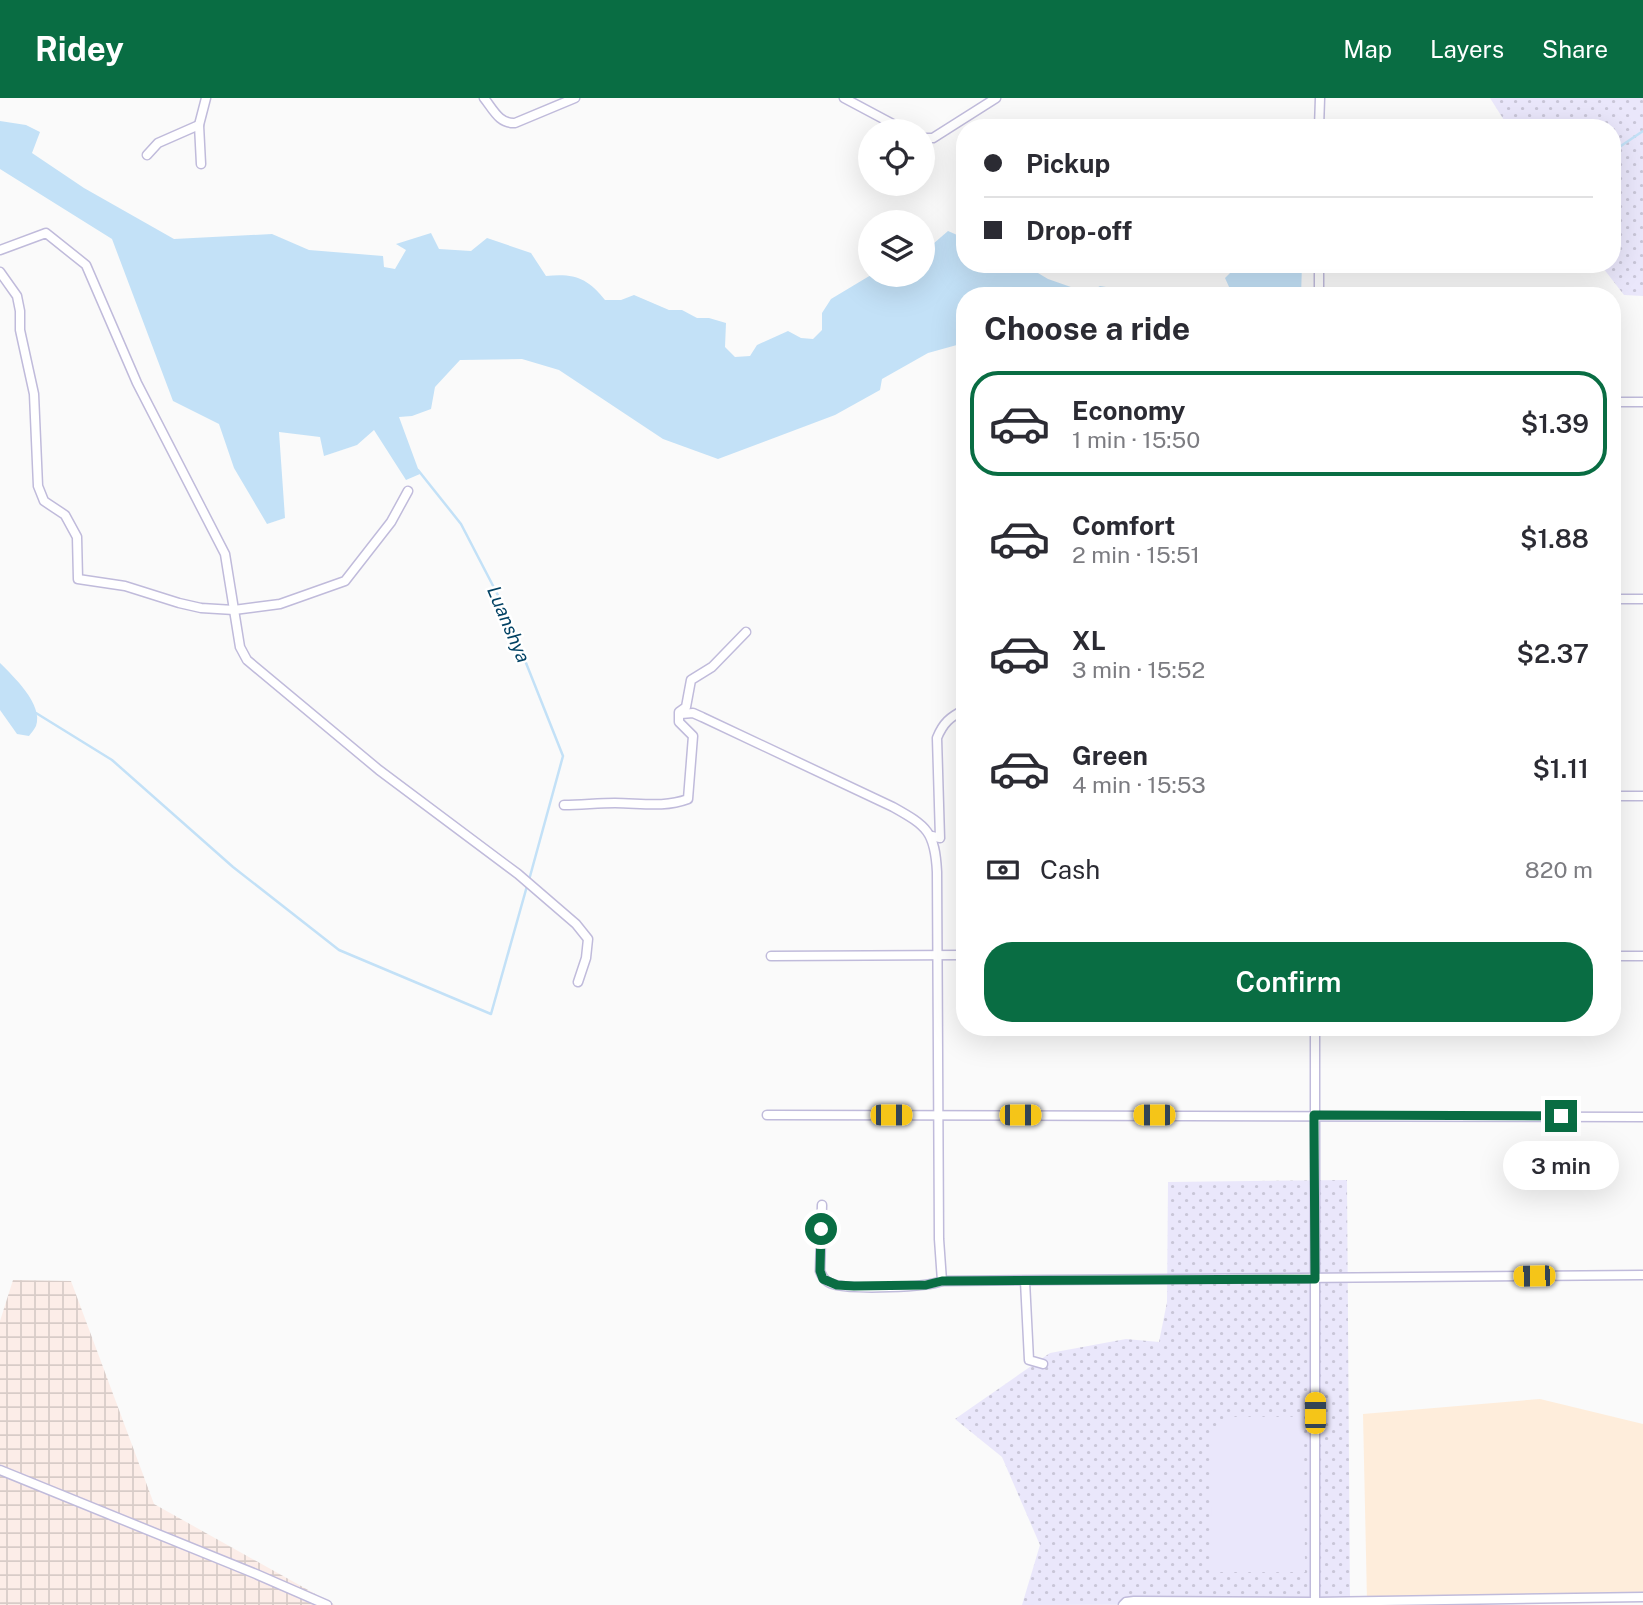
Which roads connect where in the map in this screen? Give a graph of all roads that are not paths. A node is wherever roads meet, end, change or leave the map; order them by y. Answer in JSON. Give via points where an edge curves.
{"nodes":[{"id":1,"x":206,"y":98,"type":"edge"},
{"id":2,"x":484,"y":98,"type":"edge"},
{"id":3,"x":575,"y":98,"type":"edge"},
{"id":4,"x":844,"y":98,"type":"edge"},
{"id":5,"x":996,"y":98,"type":"edge"},
{"id":6,"x":1320,"y":98,"type":"edge"},
{"id":7,"x":883,"y":119,"type":"edge"},
{"id":8,"x":963,"y":119,"type":"edge"},
{"id":9,"x":1319,"y":119,"type":"edge"},
{"id":10,"x":956,"y":123,"type":"edge"},
{"id":11,"x":199,"y":125,"type":"junction"},
{"id":12,"x":935,"y":137,"type":"edge"},
{"id":13,"x":147,"y":155,"type":"dead end"},
{"id":14,"x":201,"y":164,"type":"dead end"},
{"id":15,"x":0,"y":250,"type":"edge"},
{"id":16,"x":0,"y":272,"type":"edge"},
{"id":17,"x":1621,"y":402,"type":"edge"},
{"id":18,"x":1643,"y":402,"type":"edge"},
{"id":19,"x":408,"y":491,"type":"dead end"},
{"id":20,"x":1621,"y":599,"type":"edge"},
{"id":21,"x":1643,"y":599,"type":"edge"},
{"id":22,"x":234,"y":610,"type":"junction"},
{"id":23,"x":746,"y":632,"type":"dead end"},
{"id":24,"x":956,"y":713,"type":"edge"},
{"id":25,"x":681,"y":714,"type":"junction"},
{"id":26,"x":1621,"y":796,"type":"edge"},
{"id":27,"x":1643,"y":796,"type":"edge"},
{"id":28,"x":564,"y":805,"type":"dead end"},
{"id":29,"x":932,"y":836,"type":"junction"},
{"id":30,"x":937,"y":955,"type":"junction"},
{"id":31,"x":956,"y":955,"type":"edge"},
{"id":32,"x":771,"y":956,"type":"dead end"},
{"id":33,"x":1621,"y":956,"type":"edge"},
{"id":34,"x":1643,"y":956,"type":"edge"},
{"id":35,"x":578,"y":982,"type":"dead end"},
{"id":36,"x":1315,"y":1036,"type":"edge"},
{"id":37,"x":768,"y":1115,"type":"dead end"},
{"id":38,"x":940,"y":1115,"type":"junction"},
{"id":39,"x":1314,"y":1115,"type":"junction"},
{"id":40,"x":1643,"y":1117,"type":"edge"},
{"id":41,"x":822,"y":1205,"type":"dead end"},
{"id":42,"x":1643,"y":1275,"type":"edge"},
{"id":43,"x":1315,"y":1279,"type":"junction"},
{"id":44,"x":942,"y":1281,"type":"junction"},
{"id":45,"x":1024,"y":1281,"type":"junction"},
{"id":46,"x":1043,"y":1364,"type":"dead end"},
{"id":47,"x":0,"y":1470,"type":"edge"},
{"id":48,"x":1643,"y":1597,"type":"edge"},
{"id":49,"x":1315,"y":1603,"type":"edge"},
{"id":50,"x":327,"y":1605,"type":"edge"},
{"id":51,"x":1124,"y":1605,"type":"edge"}],
"edges":[{"from":1,"to":11,"type":"street"},
{"from":2,"to":3,"type":"street","via":[[508,124]]},
{"from":4,"to":7,"type":"street"},
{"from":5,"to":8,"type":"street"},
{"from":6,"to":9,"type":"street"},
{"from":10,"to":12,"type":"street"},
{"from":11,"to":13,"type":"street","via":[[158,143]]},
{"from":11,"to":14,"type":"street"},
{"from":15,"to":22,"type":"street","via":[[46,233],[86,265],[137,383],[225,554]]},
{"from":16,"to":22,"type":"street","via":[[20,311],[34,394],[38,486],[44,501],[65,515],[77,537],[78,579],[125,586],[201,608]]},
{"from":17,"to":18,"type":"street"},
{"from":19,"to":22,"type":"street","via":[[391,522],[345,581],[279,604]]},
{"from":20,"to":21,"type":"street"},
{"from":22,"to":35,"type":"street","via":[[240,647],[247,660],[379,770],[518,874],[584,933],[587,951]]},
{"from":23,"to":25,"type":"street","via":[[712,667],[691,680]]},
{"from":24,"to":29,"type":"street","via":[[937,738],[940,838]]},
{"from":25,"to":28,"type":"street","via":[[679,722],[693,736],[688,799],[653,805]]},
{"from":25,"to":29,"type":"street","via":[[702,717],[893,807]]},
{"from":26,"to":27,"type":"street"},
{"from":29,"to":30,"type":"street"},
{"from":30,"to":31,"type":"street"},
{"from":30,"to":32,"type":"street"},
{"from":30,"to":38,"type":"street"},
{"from":33,"to":34,"type":"street"},
{"from":36,"to":39,"type":"street"},
{"from":37,"to":38,"type":"street"},
{"from":38,"to":39,"type":"street"},
{"from":38,"to":44,"type":"street"},
{"from":39,"to":40,"type":"street"},
{"from":39,"to":43,"type":"street"},
{"from":41,"to":44,"type":"street","via":[[823,1279],[854,1286]]},
{"from":42,"to":43,"type":"street"},
{"from":43,"to":45,"type":"street"},
{"from":43,"to":49,"type":"street"},
{"from":44,"to":45,"type":"street"},
{"from":45,"to":46,"type":"street","via":[[1029,1360]]},
{"from":47,"to":50,"type":"street"},
{"from":48,"to":49,"type":"street"},
{"from":49,"to":51,"type":"street","via":[[1134,1601]]}]}
